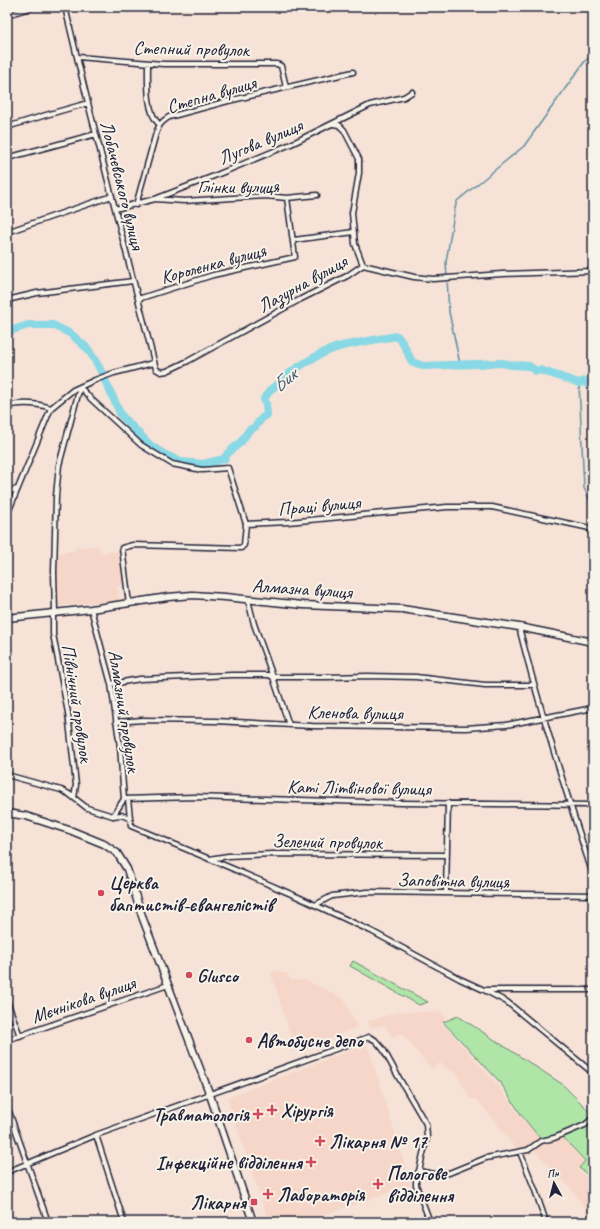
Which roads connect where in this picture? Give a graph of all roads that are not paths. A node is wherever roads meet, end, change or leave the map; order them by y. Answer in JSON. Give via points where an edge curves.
{"nodes":[{"id":1,"x":33,"y":7,"type":"edge"},
{"id":2,"x":65,"y":7,"type":"edge"},
{"id":3,"x":7,"y":15,"type":"edge"},
{"id":4,"x":78,"y":57,"type":"junction"},
{"id":5,"x":148,"y":63,"type":"junction"},
{"id":6,"x":353,"y":72,"type":"dead end"},
{"id":7,"x":286,"y":88,"type":"junction"},
{"id":8,"x":412,"y":92,"type":"dead end"},
{"id":9,"x":88,"y":103,"type":"junction"},
{"id":10,"x":159,"y":124,"type":"junction"},
{"id":11,"x":333,"y":124,"type":"junction"},
{"id":12,"x":7,"y":127,"type":"edge"},
{"id":13,"x":96,"y":134,"type":"junction"},
{"id":14,"x":7,"y":158,"type":"edge"},
{"id":15,"x":593,"y":193,"type":"edge"},
{"id":16,"x":317,"y":195,"type":"dead end"},
{"id":17,"x":112,"y":196,"type":"junction"},
{"id":18,"x":287,"y":198,"type":"junction"},
{"id":19,"x":155,"y":199,"type":"junction"},
{"id":20,"x":136,"y":205,"type":"junction"},
{"id":21,"x":115,"y":209,"type":"junction"},
{"id":22,"x":593,"y":228,"type":"edge"},
{"id":23,"x":7,"y":232,"type":"edge"},
{"id":24,"x":354,"y":232,"type":"junction"},
{"id":25,"x":294,"y":240,"type":"junction"},
{"id":26,"x":295,"y":257,"type":"joint"},
{"id":27,"x":363,"y":265,"type":"junction"},
{"id":28,"x":593,"y":266,"type":"edge"},
{"id":29,"x":593,"y":271,"type":"edge"},
{"id":30,"x":133,"y":281,"type":"junction"},
{"id":31,"x":138,"y":299,"type":"junction"},
{"id":32,"x":7,"y":300,"type":"edge"},
{"id":33,"x":153,"y":363,"type":"junction"},
{"id":34,"x":156,"y":369,"type":"joint"},
{"id":35,"x":80,"y":387,"type":"junction"},
{"id":36,"x":7,"y":406,"type":"edge"},
{"id":37,"x":51,"y":408,"type":"junction"},
{"id":38,"x":17,"y":489,"type":"junction"},
{"id":39,"x":7,"y":492,"type":"edge"},
{"id":40,"x":7,"y":515,"type":"edge"},
{"id":41,"x":246,"y":524,"type":"junction"},
{"id":42,"x":593,"y":530,"type":"edge"},
{"id":43,"x":248,"y":600,"type":"junction"},
{"id":44,"x":130,"y":604,"type":"junction"},
{"id":45,"x":92,"y":609,"type":"junction"},
{"id":46,"x":54,"y":612,"type":"junction"},
{"id":47,"x":7,"y":618,"type":"edge"},
{"id":48,"x":519,"y":627,"type":"junction"},
{"id":49,"x":593,"y":642,"type":"edge"},
{"id":50,"x":273,"y":677,"type":"junction"},
{"id":51,"x":111,"y":684,"type":"junction"},
{"id":52,"x":534,"y":685,"type":"junction"},
{"id":53,"x":593,"y":708,"type":"edge"},
{"id":54,"x":544,"y":717,"type":"junction"},
{"id":55,"x":116,"y":722,"type":"junction"},
{"id":56,"x":289,"y":725,"type":"junction"},
{"id":57,"x":7,"y":775,"type":"edge"},
{"id":58,"x":74,"y":798,"type":"junction"},
{"id":59,"x":126,"y":799,"type":"junction"},
{"id":60,"x":448,"y":803,"type":"junction"},
{"id":61,"x":570,"y":805,"type":"junction"},
{"id":62,"x":593,"y":805,"type":"edge"},
{"id":63,"x":7,"y":813,"type":"edge"},
{"id":64,"x":113,"y":816,"type":"junction"},
{"id":65,"x":130,"y":818,"type":"junction"},
{"id":66,"x":446,"y":855,"type":"junction"},
{"id":67,"x":208,"y":859,"type":"junction"},
{"id":68,"x":593,"y":875,"type":"edge"},
{"id":69,"x":446,"y":893,"type":"junction"},
{"id":70,"x":593,"y":895,"type":"edge"},
{"id":71,"x":315,"y":905,"type":"junction"},
{"id":72,"x":168,"y":985,"type":"junction"},
{"id":73,"x":484,"y":990,"type":"junction"},
{"id":74,"x":593,"y":990,"type":"edge"},
{"id":75,"x":7,"y":1001,"type":"edge"},
{"id":76,"x":20,"y":1036,"type":"junction"},
{"id":77,"x":7,"y":1040,"type":"edge"},
{"id":78,"x":593,"y":1073,"type":"edge"},
{"id":79,"x":210,"y":1094,"type":"junction"},
{"id":80,"x":7,"y":1106,"type":"edge"},
{"id":81,"x":593,"y":1118,"type":"edge"},
{"id":82,"x":96,"y":1135,"type":"junction"},
{"id":83,"x":520,"y":1152,"type":"junction"},
{"id":84,"x":28,"y":1164,"type":"junction"},
{"id":85,"x":419,"y":1171,"type":"junction"},
{"id":86,"x":7,"y":1172,"type":"edge"},
{"id":87,"x":48,"y":1222,"type":"edge"},
{"id":88,"x":124,"y":1222,"type":"edge"},
{"id":89,"x":253,"y":1222,"type":"edge"},
{"id":90,"x":430,"y":1222,"type":"edge"},
{"id":91,"x":546,"y":1222,"type":"edge"}],
"edges":[{"from":1,"to":3,"type":"street"},
{"from":2,"to":4,"type":"street","name":"Лобачевського вулиця"},
{"from":4,"to":5,"type":"street","name":"Степний провулок"},
{"from":4,"to":9,"type":"street","name":"Лобачевського вулиця"},
{"from":5,"to":7,"type":"street","name":"Степний провулок","via":[[277,64],[281,66]]},
{"from":5,"to":10,"type":"street","via":[[152,115]]},
{"from":6,"to":7,"type":"street","name":"Степна вулиця"},
{"from":7,"to":10,"type":"street","name":"Степна вулиця","via":[[169,117]]},
{"from":8,"to":11,"type":"street","name":"Лугова вулиця","via":[[404,97],[370,105]]},
{"from":9,"to":12,"type":"street"},
{"from":9,"to":13,"type":"street","name":"Лобачевського вулиця"},
{"from":10,"to":20,"type":"street","name":"Степна вулиця"},
{"from":11,"to":19,"type":"street","name":"Лугова вулиця","via":[[291,144]]},
{"from":11,"to":24,"type":"street","via":[[344,130],[359,159],[360,172],[352,213]]},
{"from":13,"to":14,"type":"street"},
{"from":13,"to":17,"type":"street","name":"Лобачевського вулиця"},
{"from":15,"to":22,"type":"street"},
{"from":16,"to":18,"type":"street"},
{"from":17,"to":21,"type":"street","name":"Лобачевського вулиця"},
{"from":17,"to":23,"type":"street"},
{"from":18,"to":19,"type":"street","name":"Глінки вулиця","via":[[266,196],[184,201]]},
{"from":18,"to":25,"type":"street","name":"Глінки вулиця"},
{"from":19,"to":20,"type":"street","name":"Лугова вулиця"},
{"from":20,"to":21,"type":"street","name":"Лугова вулиця"},
{"from":21,"to":30,"type":"street","name":"Лобачевського вулиця"},
{"from":24,"to":25,"type":"street"},
{"from":24,"to":27,"type":"street","via":[[355,244]]},
{"from":25,"to":26,"type":"street","name":"Глінки вулиця"},
{"from":26,"to":31,"type":"street","name":"Короленка вулиця","via":[[213,275]]},
{"from":27,"to":29,"type":"street","name":"Лазурна вулиця","via":[[433,279]]},
{"from":27,"to":34,"type":"street","name":"Лазурна вулиця","via":[[188,361],[167,371],[161,372]]},
{"from":28,"to":29,"type":"street"},
{"from":30,"to":31,"type":"street","name":"Лобачевського вулиця"},
{"from":30,"to":32,"type":"street","name":"Короленка вулиця","via":[[37,293]]},
{"from":31,"to":33,"type":"street","name":"Лобачевського вулиця"},
{"from":33,"to":34,"type":"street","name":"Лобачевського вулиця"},
{"from":33,"to":35,"type":"street","via":[[114,373]]},
{"from":35,"to":37,"type":"street"},
{"from":35,"to":41,"type":"street","via":[[141,445],[172,464],[202,470],[228,468]]},
{"from":35,"to":46,"type":"street","name":"Північний провулок","via":[[59,465]]},
{"from":36,"to":37,"type":"street","via":[[26,403]]},
{"from":37,"to":38,"type":"street"},
{"from":38,"to":39,"type":"street"},
{"from":38,"to":40,"type":"street"},
{"from":41,"to":42,"type":"street","name":"Праці вулиця","via":[[470,506],[492,507]]},
{"from":41,"to":44,"type":"street","via":[[244,544],[241,548],[133,545],[122,548]]},
{"from":43,"to":44,"type":"main road","name":"Алмазна вулиця","via":[[192,596],[168,597]]},
{"from":43,"to":48,"type":"main road","name":"Алмазна вулиця","via":[[303,606],[402,609]]},
{"from":43,"to":50,"type":"street"},
{"from":44,"to":45,"type":"main road","name":"Алмазна вулиця"},
{"from":45,"to":46,"type":"main road","name":"Алмазна вулиця"},
{"from":45,"to":51,"type":"street","name":"Алмазний провулок"},
{"from":46,"to":47,"type":"main road","name":"Алмазна вулиця"},
{"from":46,"to":58,"type":"street","name":"Північний провулок","via":[[54,634],[68,713],[76,785]]},
{"from":48,"to":49,"type":"main road","name":"Алмазна вулиця"},
{"from":48,"to":52,"type":"street"},
{"from":50,"to":51,"type":"street","via":[[232,675],[140,679]]},
{"from":50,"to":52,"type":"street","via":[[416,677],[484,685]]},
{"from":50,"to":56,"type":"street"},
{"from":51,"to":55,"type":"street","name":"Алмазний провулок"},
{"from":52,"to":54,"type":"street"},
{"from":53,"to":54,"type":"street","name":"Кленова вулиця"},
{"from":54,"to":56,"type":"street","name":"Кленова вулиця","via":[[506,725],[466,728]]},
{"from":54,"to":61,"type":"street"},
{"from":55,"to":56,"type":"street","name":"Кленова вулиця","via":[[216,721]]},
{"from":55,"to":59,"type":"street","name":"Алмазний провулок"},
{"from":57,"to":58,"type":"street","via":[[61,790]]},
{"from":58,"to":64,"type":"street","via":[[87,808]]},
{"from":59,"to":60,"type":"street","name":"Каті Літвінової вулиця","via":[[194,797]]},
{"from":59,"to":64,"type":"street","name":"Алмазний провулок"},
{"from":59,"to":65,"type":"street"},
{"from":60,"to":61,"type":"street","name":"Каті Літвінової вулиця"},
{"from":60,"to":66,"type":"street"},
{"from":61,"to":62,"type":"street","name":"Каті Літвінової вулиця"},
{"from":61,"to":68,"type":"street"},
{"from":63,"to":72,"type":"main road","via":[[26,816],[72,831],[104,844],[117,853],[127,868],[143,920]]},
{"from":64,"to":65,"type":"street"},
{"from":65,"to":67,"type":"street","via":[[131,826]]},
{"from":66,"to":67,"type":"street","name":"Зелений провулок","via":[[272,854]]},
{"from":66,"to":69,"type":"street"},
{"from":67,"to":71,"type":"street"},
{"from":69,"to":70,"type":"street","name":"Заповітна вулиця"},
{"from":69,"to":71,"type":"street","name":"Заповітна вулиця","via":[[367,892],[332,896]]},
{"from":71,"to":73,"type":"street"},
{"from":72,"to":76,"type":"street","name":"Мєчнікова вулиця"},
{"from":72,"to":79,"type":"main road"},
{"from":73,"to":74,"type":"street"},
{"from":73,"to":78,"type":"street","via":[[507,1002]]},
{"from":75,"to":76,"type":"street"},
{"from":76,"to":77,"type":"street","name":"Мєчнікова вулиця"},
{"from":79,"to":82,"type":"street"},
{"from":79,"to":85,"type":"street","via":[[369,1037],[383,1049],[426,1124],[427,1137]]},
{"from":79,"to":89,"type":"main road"},
{"from":80,"to":84,"type":"street"},
{"from":81,"to":83,"type":"street","via":[[585,1125],[541,1141]]},
{"from":82,"to":84,"type":"street"},
{"from":82,"to":88,"type":"street"},
{"from":83,"to":85,"type":"street","via":[[486,1158],[449,1172],[434,1174]]},
{"from":83,"to":91,"type":"street"},
{"from":84,"to":86,"type":"street"},
{"from":84,"to":87,"type":"street"},
{"from":85,"to":90,"type":"street","via":[[416,1175],[416,1185]]}]}
